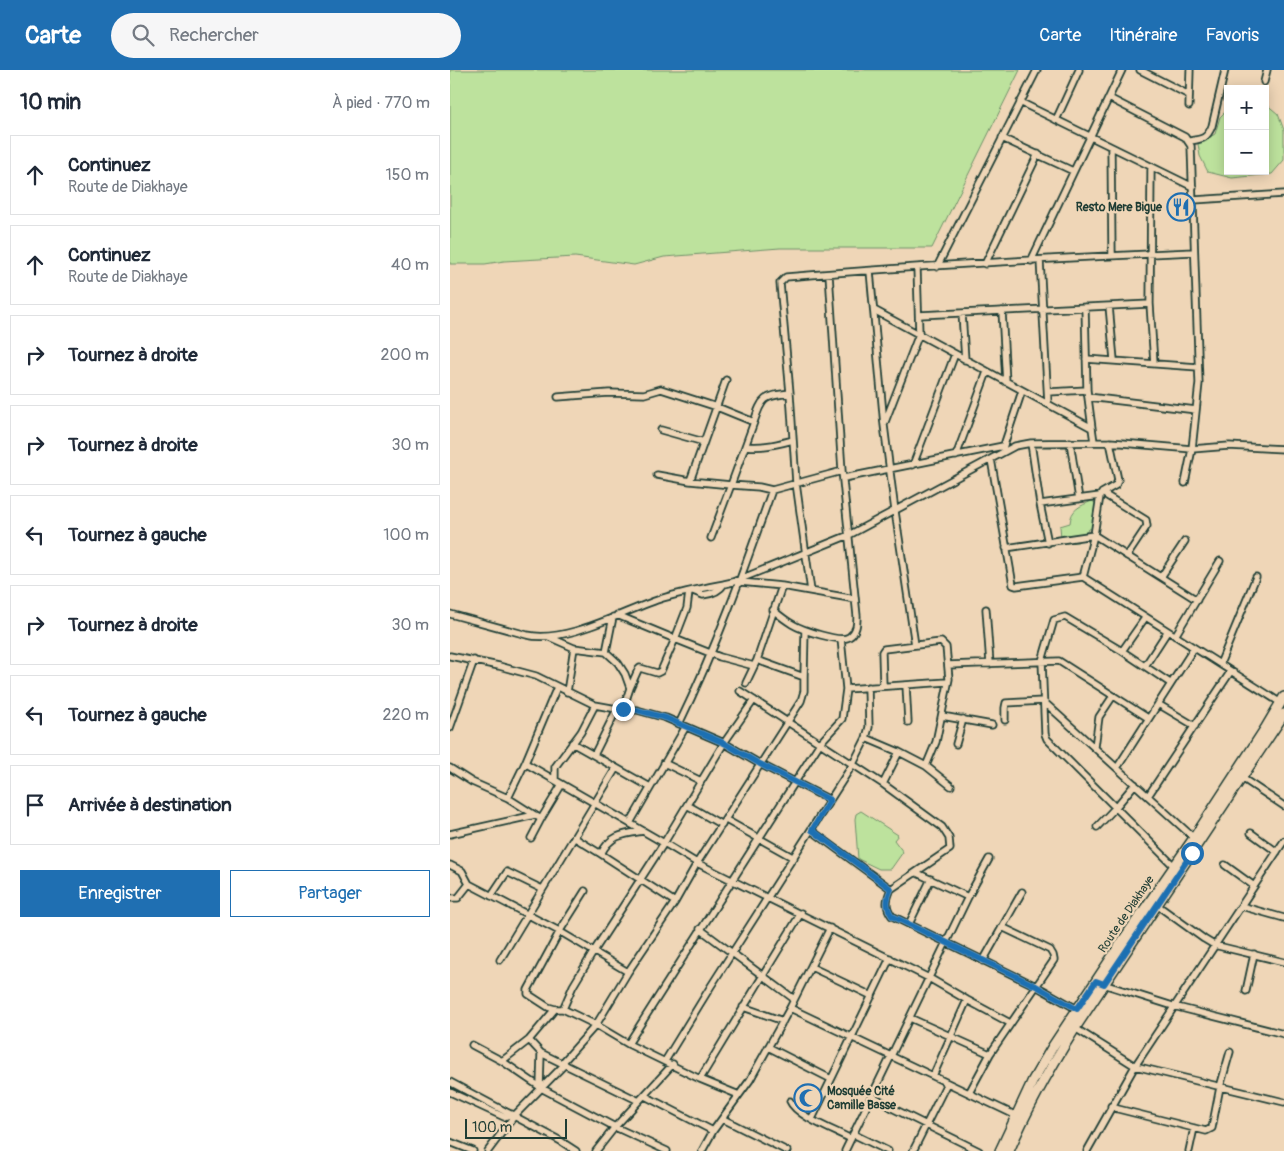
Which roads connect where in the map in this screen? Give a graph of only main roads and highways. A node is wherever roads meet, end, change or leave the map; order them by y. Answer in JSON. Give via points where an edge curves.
{"nodes":[{"id":1,"x":1282,"y":700,"type":"edge"},
{"id":2,"x":1284,"y":714,"type":"edge"},
{"id":3,"x":1100,"y":983,"type":"junction"},
{"id":4,"x":1019,"y":1117,"type":"junction"},
{"id":5,"x":1007,"y":1151,"type":"edge"}],
"edges":[{"from":1,"to":3,"type":"main road","name":"Route de Diakhaye"},
{"from":2,"to":3,"type":"main road","name":"Route de Diakhaye","via":[[1157,906]]},
{"from":3,"to":4,"type":"main road","name":"Route de Diakhaye"},
{"from":3,"to":4,"type":"main road","name":"Route de Diakhaye","via":[[1077,1009],[1033,1080]]},
{"from":4,"to":5,"type":"main road","name":"Route de Diakhaye"}]}
